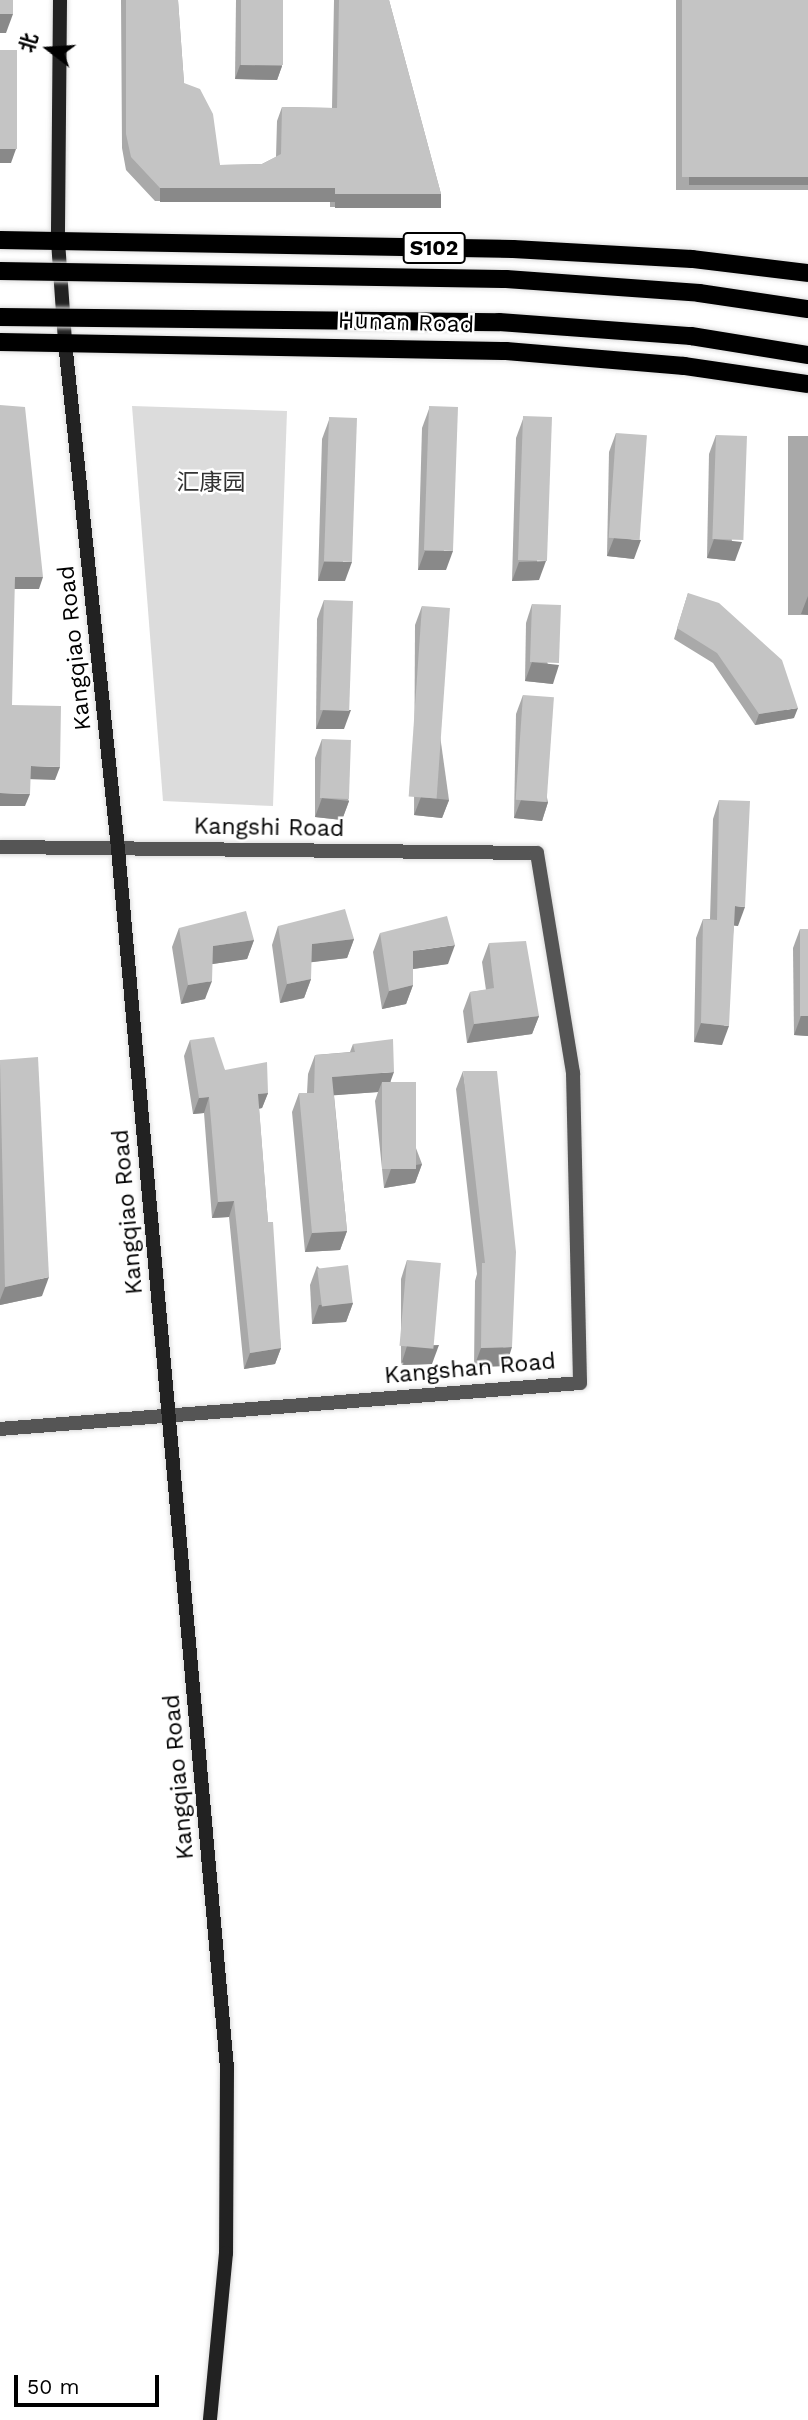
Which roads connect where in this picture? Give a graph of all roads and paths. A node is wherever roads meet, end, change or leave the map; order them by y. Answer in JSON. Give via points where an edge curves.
{"nodes":[{"id":1,"x":60,"y":0,"type":"edge"},
{"id":2,"x":0,"y":240,"type":"edge"},
{"id":3,"x":58,"y":241,"type":"junction"},
{"id":4,"x":0,"y":271,"type":"edge"},
{"id":5,"x":808,"y":273,"type":"edge"},
{"id":6,"x":808,"y":309,"type":"edge"},
{"id":7,"x":0,"y":317,"type":"edge"},
{"id":8,"x":0,"y":342,"type":"edge"},
{"id":9,"x":65,"y":342,"type":"junction"},
{"id":10,"x":808,"y":355,"type":"edge"},
{"id":11,"x":808,"y":384,"type":"edge"},
{"id":12,"x":0,"y":847,"type":"edge"},
{"id":13,"x":118,"y":849,"type":"junction"},
{"id":14,"x":537,"y":853,"type":"joint"},
{"id":15,"x":169,"y":1416,"type":"junction"},
{"id":16,"x":0,"y":1429,"type":"edge"},
{"id":17,"x":210,"y":2420,"type":"edge"}],
"edges":[{"from":1,"to":3,"type":"main road","name":"Kangqiao Road"},
{"from":2,"to":3,"type":"main road","number":"S102"},
{"from":3,"to":5,"type":"main road","number":"S102","via":[[513,249],[691,259]]},
{"from":3,"to":9,"type":"main road","name":"Kangqiao Road"},
{"from":4,"to":6,"type":"main road","bridge":true,"via":[[506,279],[699,293]]},
{"from":7,"to":10,"type":"main road","bridge":true,"via":[[499,322],[691,336]]},
{"from":8,"to":9,"type":"main road","name":"Hunan Road"},
{"from":9,"to":11,"type":"main road","name":"Hunan Road","via":[[506,351],[684,366]]},
{"from":9,"to":13,"type":"main road","name":"Kangqiao Road"},
{"from":12,"to":13,"type":"street","name":"Kangshi Road"},
{"from":13,"to":14,"type":"street","name":"Kangshi Road"},
{"from":13,"to":15,"type":"main road","name":"Kangqiao Road"},
{"from":14,"to":15,"type":"street","name":"Kangshan Road","via":[[573,1073],[580,1383]]},
{"from":15,"to":16,"type":"street","name":"Kangshan Road"},
{"from":15,"to":17,"type":"main road","name":"Kangqiao Road","via":[[227,2070],[226,2253]]}]}
